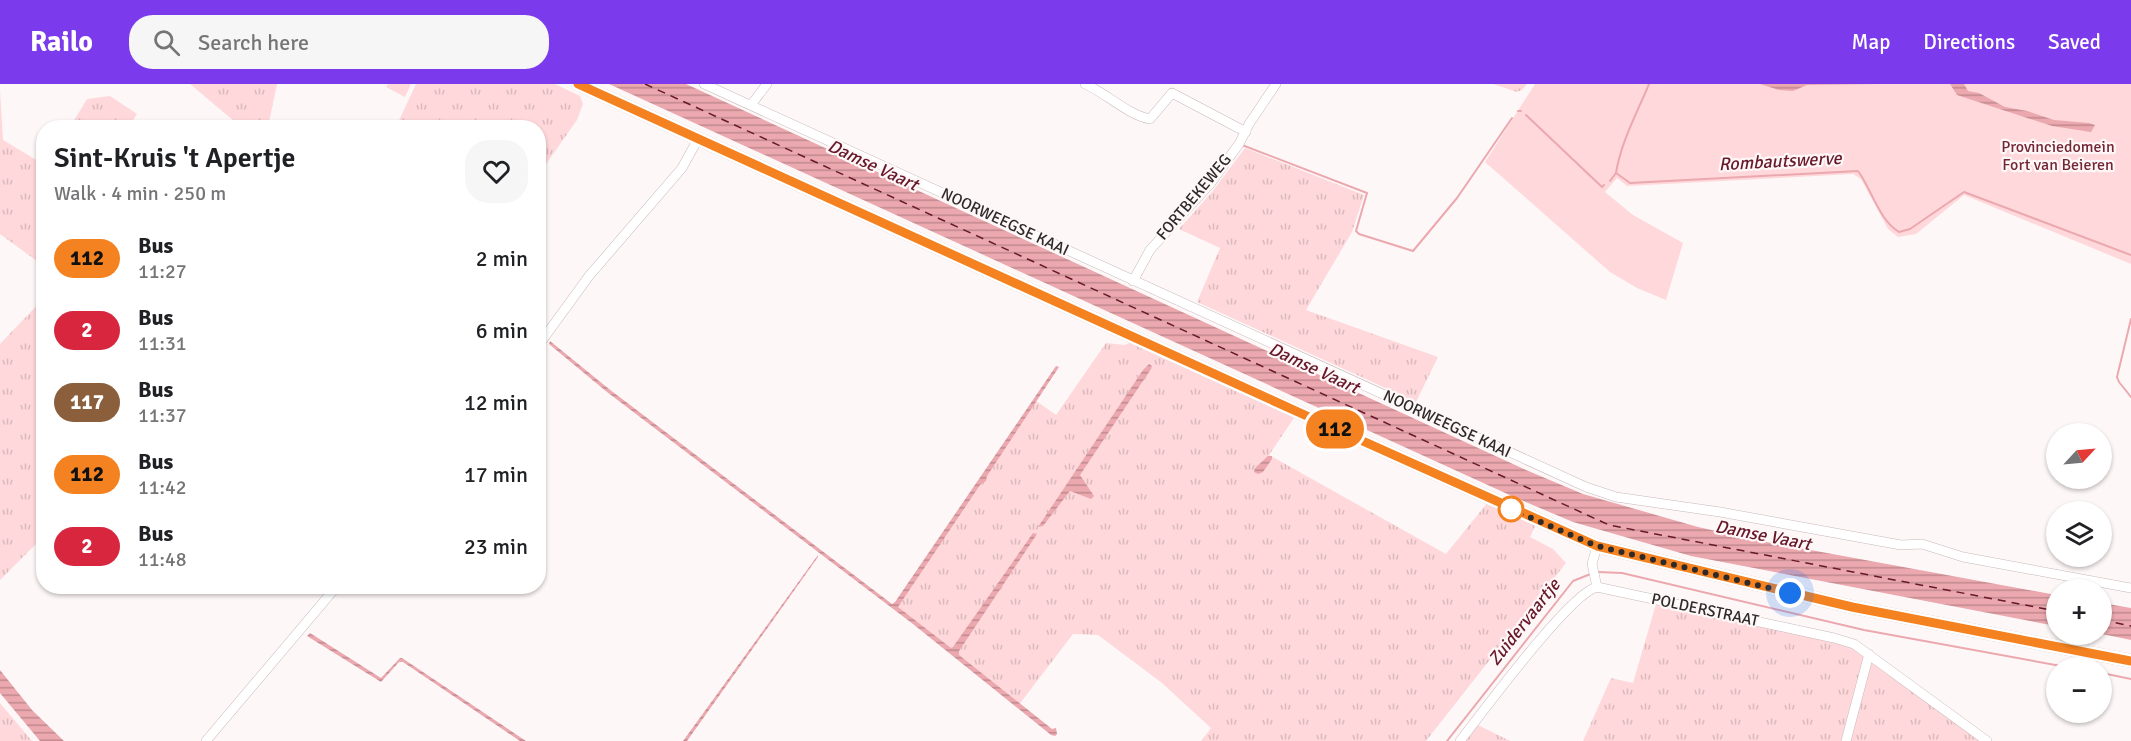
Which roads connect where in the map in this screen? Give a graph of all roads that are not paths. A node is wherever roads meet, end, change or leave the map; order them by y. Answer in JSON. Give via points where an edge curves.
{"nodes":[{"id":1,"x":578,"y":84,"type":"edge"},
{"id":2,"x":704,"y":84,"type":"edge"},
{"id":3,"x":767,"y":84,"type":"edge"},
{"id":4,"x":1085,"y":84,"type":"edge"},
{"id":5,"x":1178,"y":84,"type":"edge"},
{"id":6,"x":1276,"y":84,"type":"edge"},
{"id":7,"x":1172,"y":93,"type":"junction"},
{"id":8,"x":751,"y":105,"type":"junction"},
{"id":9,"x":1246,"y":132,"type":"junction"},
{"id":10,"x":698,"y":139,"type":"junction"},
{"id":11,"x":1133,"y":280,"type":"junction"},
{"id":12,"x":546,"y":335,"type":"edge"},
{"id":13,"x":1597,"y":546,"type":"junction"},
{"id":14,"x":1596,"y":584,"type":"junction"},
{"id":15,"x":2131,"y":588,"type":"edge"},
{"id":16,"x":330,"y":594,"type":"edge"},
{"id":17,"x":1869,"y":654,"type":"junction"},
{"id":18,"x":2131,"y":661,"type":"edge"},
{"id":19,"x":206,"y":741,"type":"edge"},
{"id":20,"x":1460,"y":741,"type":"edge"},
{"id":21,"x":1846,"y":741,"type":"edge"},
{"id":22,"x":1987,"y":741,"type":"edge"}],
"edges":[{"from":1,"to":10,"type":"street"},
{"from":2,"to":8,"type":"street","name":"NOORWEEGSE KAAI"},
{"from":3,"to":8,"type":"street"},
{"from":4,"to":7,"type":"street","via":[[1150,119]]},
{"from":5,"to":7,"type":"street"},
{"from":6,"to":9,"type":"street","name":"FORTBEKEWEG"},
{"from":7,"to":9,"type":"street"},
{"from":8,"to":11,"type":"street","name":"NOORWEEGSE KAAI"},
{"from":9,"to":11,"type":"street","name":"FORTBEKEWEG","via":[[1210,184],[1150,250]]},
{"from":10,"to":12,"type":"street","via":[[682,168],[589,276]]},
{"from":10,"to":13,"type":"street"},
{"from":11,"to":15,"type":"street","name":"NOORWEEGSE KAAI","via":[[1530,462],[1616,497],[1901,545],[1922,544],[1963,557]]},
{"from":13,"to":14,"type":"street","via":[[1593,566]]},
{"from":13,"to":18,"type":"street","via":[[1852,607]]},
{"from":14,"to":17,"type":"street","name":"POLDERSTRAAT","via":[[1834,638]]},
{"from":14,"to":20,"type":"street","via":[[1556,621]]},
{"from":16,"to":19,"type":"street"},
{"from":17,"to":21,"type":"street"},
{"from":17,"to":22,"type":"street","name":"POLDERSTRAAT"}]}
